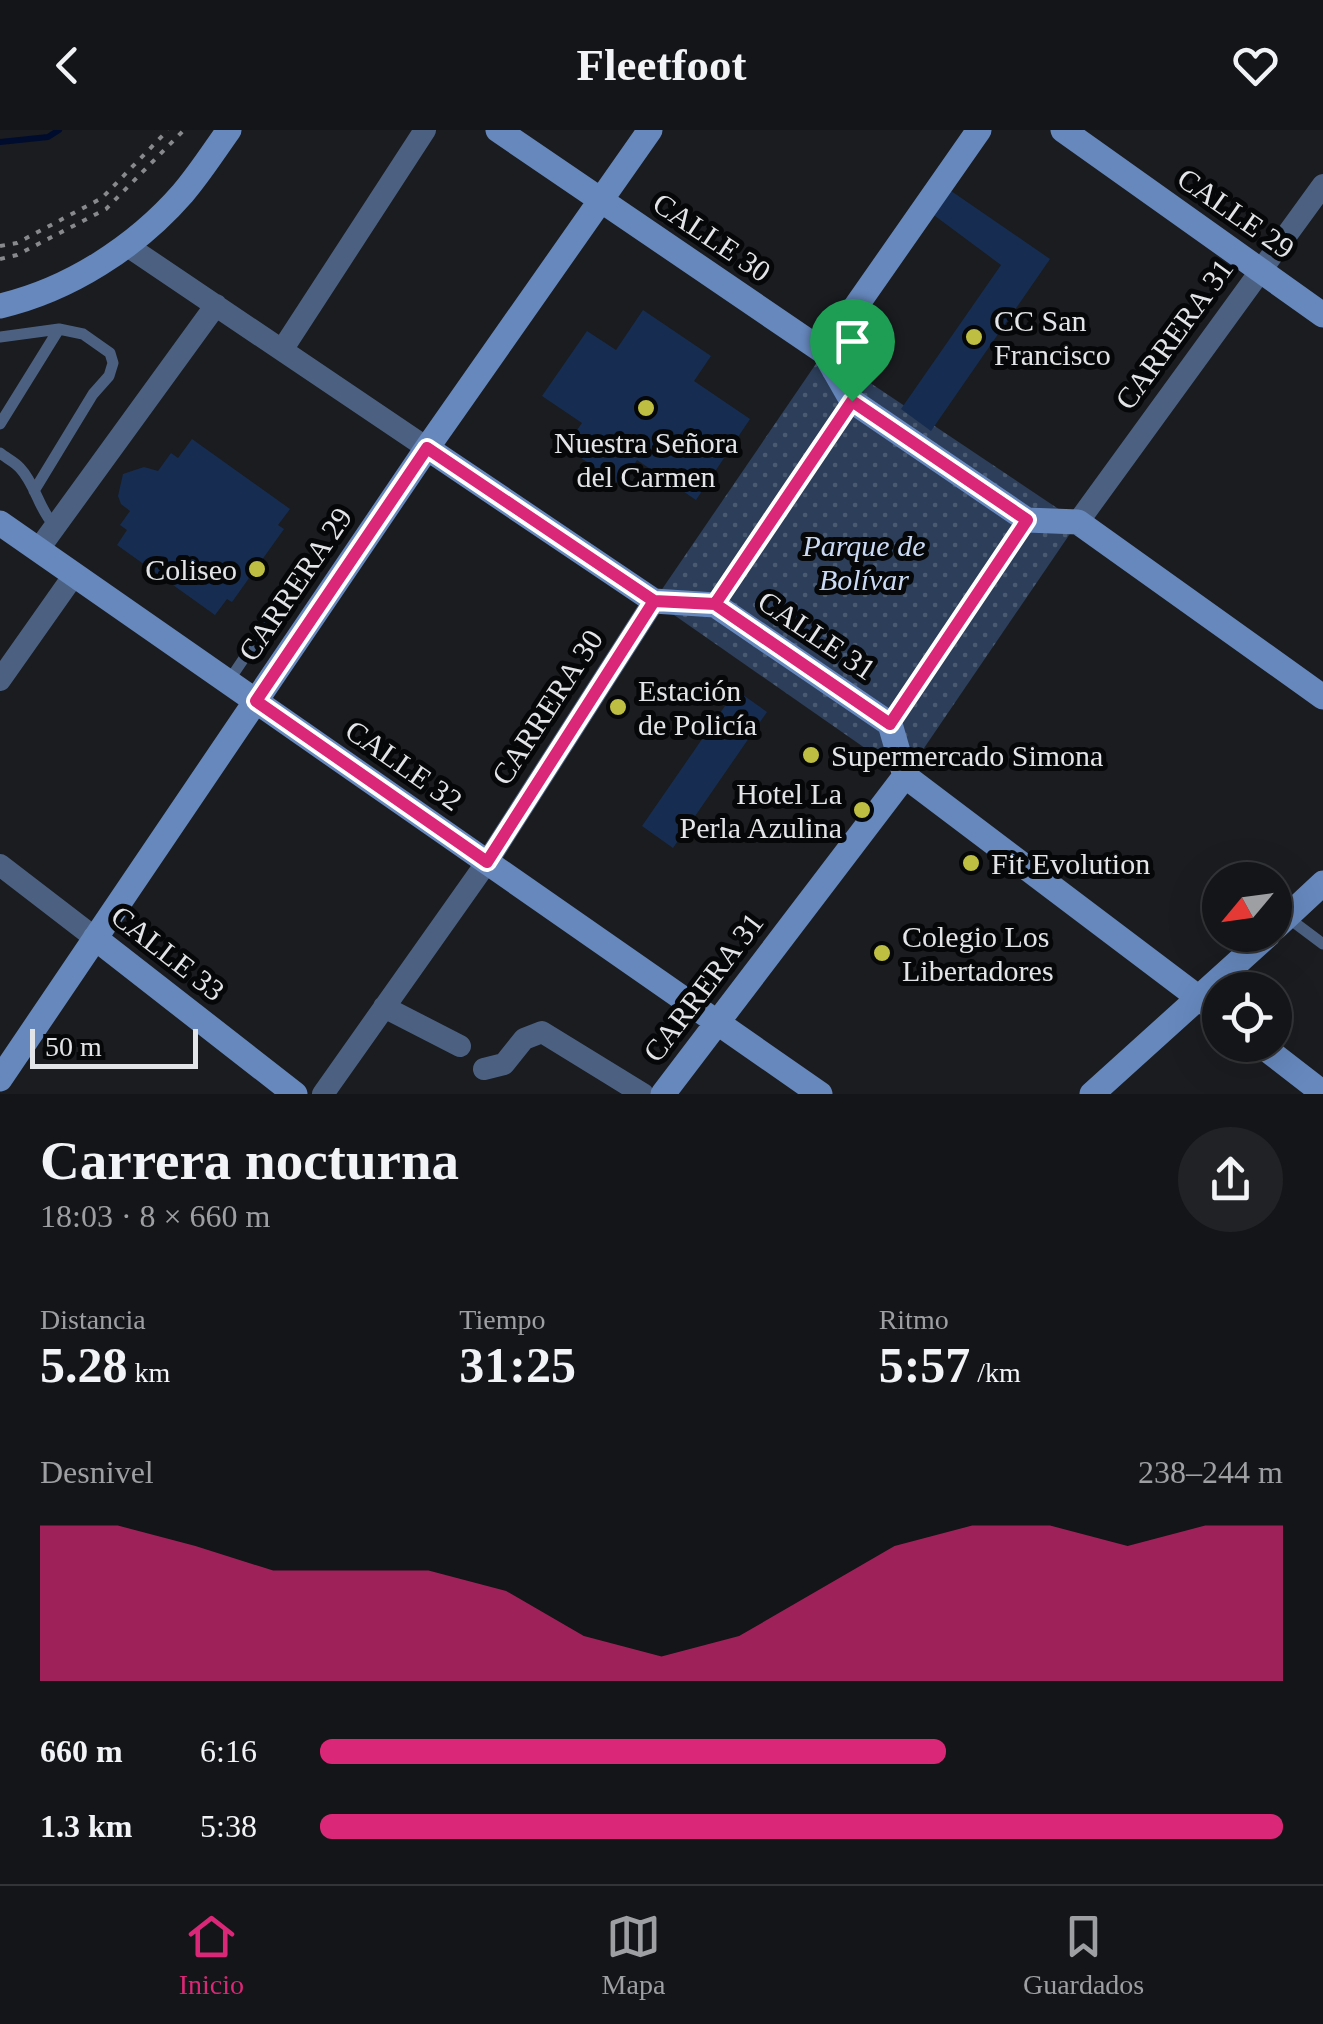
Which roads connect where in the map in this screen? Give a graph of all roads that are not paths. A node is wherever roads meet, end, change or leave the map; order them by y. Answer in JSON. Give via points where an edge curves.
{"nodes":[{"id":1,"x":229,"y":130,"type":"edge"},
{"id":2,"x":425,"y":130,"type":"edge"},
{"id":3,"x":498,"y":130,"type":"edge"},
{"id":4,"x":650,"y":130,"type":"edge"},
{"id":5,"x":979,"y":130,"type":"edge"},
{"id":6,"x":1063,"y":130,"type":"edge"},
{"id":7,"x":1323,"y":184,"type":"edge"},
{"id":8,"x":600,"y":200,"type":"junction"},
{"id":9,"x":126,"y":246,"type":"junction"},
{"id":10,"x":1260,"y":270,"type":"junction"},
{"id":11,"x":216,"y":305,"type":"junction"},
{"id":12,"x":0,"y":306,"type":"edge"},
{"id":13,"x":1323,"y":314,"type":"edge"},
{"id":14,"x":58,"y":329,"type":"junction"},
{"id":15,"x":0,"y":337,"type":"edge"},
{"id":16,"x":282,"y":350,"type":"junction"},
{"id":17,"x":824,"y":352,"type":"junction"},
{"id":18,"x":0,"y":424,"type":"edge"},
{"id":19,"x":427,"y":448,"type":"junction"},
{"id":20,"x":0,"y":453,"type":"edge"},
{"id":21,"x":34,"y":492,"type":"junction"},
{"id":22,"x":1078,"y":522,"type":"junction"},
{"id":23,"x":0,"y":523,"type":"edge"},
{"id":24,"x":54,"y":525,"type":"junction"},
{"id":25,"x":38,"y":550,"type":"junction"},
{"id":26,"x":310,"y":562,"type":"dead end"},
{"id":27,"x":74,"y":575,"type":"junction"},
{"id":28,"x":654,"y":601,"type":"junction"},
{"id":29,"x":0,"y":680,"type":"edge"},
{"id":30,"x":228,"y":682,"type":"junction"},
{"id":31,"x":1323,"y":697,"type":"edge"},
{"id":32,"x":256,"y":701,"type":"junction"},
{"id":33,"x":905,"y":776,"type":"junction"},
{"id":34,"x":487,"y":862,"type":"junction"},
{"id":35,"x":0,"y":865,"type":"edge"},
{"id":36,"x":1320,"y":890,"type":"edge"},
{"id":37,"x":1292,"y":914,"type":"edge"},
{"id":38,"x":1292,"y":933,"type":"edge"},
{"id":39,"x":96,"y":938,"type":"junction"},
{"id":40,"x":1323,"y":944,"type":"edge"},
{"id":41,"x":1256,"y":952,"type":"edge"},
{"id":42,"x":1239,"y":972,"type":"edge"},
{"id":43,"x":1202,"y":1000,"type":"edge"},
{"id":44,"x":384,"y":1007,"type":"junction"},
{"id":45,"x":1202,"y":1012,"type":"edge"},
{"id":46,"x":717,"y":1022,"type":"junction"},
{"id":47,"x":460,"y":1046,"type":"dead end"},
{"id":48,"x":1282,"y":1062,"type":"edge"},
{"id":49,"x":484,"y":1068,"type":"dead end"},
{"id":50,"x":0,"y":1079,"type":"edge"},
{"id":51,"x":1323,"y":1093,"type":"edge"},
{"id":52,"x":296,"y":1094,"type":"edge"},
{"id":53,"x":323,"y":1094,"type":"edge"},
{"id":54,"x":644,"y":1094,"type":"edge"},
{"id":55,"x":663,"y":1094,"type":"edge"},
{"id":56,"x":820,"y":1094,"type":"edge"},
{"id":57,"x":1092,"y":1094,"type":"edge"}],
"edges":[{"from":1,"to":9,"type":"main road","via":[[182,194]]},
{"from":2,"to":16,"type":"street"},
{"from":3,"to":8,"type":"main road","name":"CALLE 30"},
{"from":4,"to":8,"type":"main road","name":"CARRERA 29"},
{"from":5,"to":17,"type":"main road"},
{"from":6,"to":10,"type":"main road","name":"CALLE 29"},
{"from":7,"to":10,"type":"street","name":"CARRERA 31"},
{"from":8,"to":17,"type":"main road","name":"CALLE 30"},
{"from":8,"to":19,"type":"main road","name":"CARRERA 29"},
{"from":9,"to":11,"type":"street"},
{"from":9,"to":12,"type":"main road","via":[[36,298]]},
{"from":10,"to":13,"type":"main road","name":"CALLE 29"},
{"from":10,"to":22,"type":"street","name":"CARRERA 31"},
{"from":11,"to":16,"type":"street"},
{"from":11,"to":24,"type":"street"},
{"from":14,"to":15,"type":"lane"},
{"from":14,"to":18,"type":"lane"},
{"from":14,"to":21,"type":"lane","via":[[83,334],[110,353],[113,363]]},
{"from":16,"to":19,"type":"street"},
{"from":17,"to":22,"type":"main road","name":"CALLE 30","via":[[852,401],[1027,520]]},
{"from":19,"to":28,"type":"main road"},
{"from":19,"to":32,"type":"main road","name":"CARRERA 29"},
{"from":20,"to":21,"type":"lane","via":[[20,468]]},
{"from":21,"to":24,"type":"lane"},
{"from":22,"to":31,"type":"main road"},
{"from":23,"to":25,"type":"main road","name":"CALLE 32"},
{"from":24,"to":25,"type":"street"},
{"from":25,"to":27,"type":"main road","name":"CALLE 32"},
{"from":26,"to":30,"type":"lane"},
{"from":27,"to":29,"type":"street"},
{"from":27,"to":30,"type":"main road","name":"CALLE 32"},
{"from":28,"to":33,"type":"main road","name":"CALLE 31","via":[[715,604],[890,724]]},
{"from":28,"to":34,"type":"street","name":"CARRERA 30"},
{"from":30,"to":32,"type":"main road","name":"CALLE 32"},
{"from":32,"to":34,"type":"main road","name":"CALLE 32"},
{"from":32,"to":39,"type":"main road","name":"CARRERA 29"},
{"from":33,"to":43,"type":"main road"},
{"from":33,"to":46,"type":"main road","name":"CARRERA 31"},
{"from":34,"to":44,"type":"street","name":"CARRERA 30"},
{"from":34,"to":46,"type":"main road","name":"CALLE 32"},
{"from":35,"to":39,"type":"street","name":"CALLE 33"},
{"from":36,"to":37,"type":"main road"},
{"from":38,"to":40,"type":"lane"},
{"from":39,"to":50,"type":"main road","name":"CARRERA 29"},
{"from":39,"to":52,"type":"main road","name":"CALLE 33"},
{"from":41,"to":42,"type":"main road"},
{"from":44,"to":47,"type":"street"},
{"from":44,"to":53,"type":"street","name":"CARRERA 30"},
{"from":45,"to":57,"type":"main road"},
{"from":46,"to":55,"type":"main road","name":"CARRERA 31"},
{"from":46,"to":56,"type":"main road","name":"CALLE 32"},
{"from":48,"to":51,"type":"main road"},
{"from":49,"to":54,"type":"street","via":[[504,1064],[524,1038],[542,1032]]}]}
